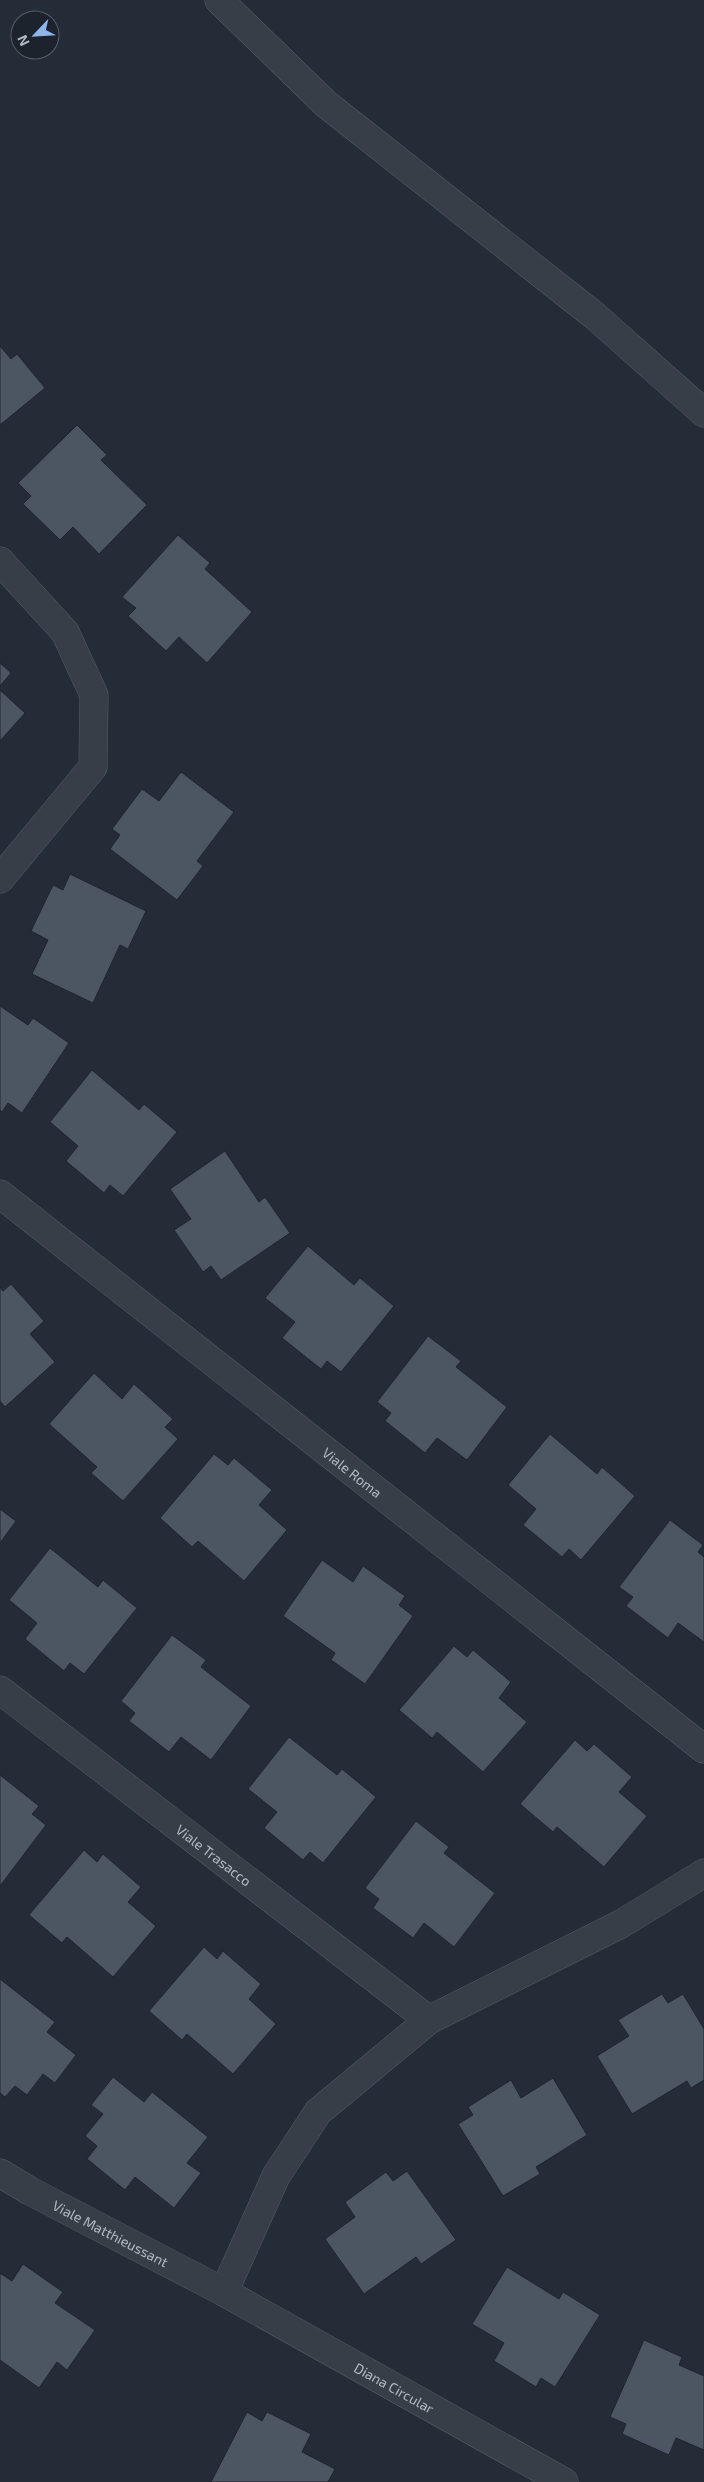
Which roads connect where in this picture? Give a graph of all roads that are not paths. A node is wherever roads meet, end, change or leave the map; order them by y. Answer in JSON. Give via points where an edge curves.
{"nodes":[{"id":1,"x":218,"y":0,"type":"edge"},
{"id":2,"x":704,"y":413,"type":"edge"},
{"id":3,"x":0,"y":561,"type":"edge"},
{"id":4,"x":0,"y":879,"type":"edge"},
{"id":5,"x":0,"y":1194,"type":"edge"},
{"id":6,"x":0,"y":1690,"type":"edge"},
{"id":7,"x":704,"y":1749,"type":"edge"},
{"id":8,"x":704,"y":1873,"type":"edge"},
{"id":9,"x":429,"y":2020,"type":"junction"},
{"id":10,"x":0,"y":2173,"type":"edge"},
{"id":11,"x":224,"y":2292,"type":"junction"},
{"id":12,"x":564,"y":2482,"type":"edge"}],
"edges":[{"from":1,"to":2,"type":"street","via":[[326,104],[595,316]]},
{"from":3,"to":4,"type":"street","via":[[65,632],[94,694],[93,767]]},
{"from":5,"to":7,"type":"street","name":"Viale Roma"},
{"from":6,"to":9,"type":"street","name":"Viale Trasacco"},
{"from":8,"to":9,"type":"street","via":[[621,1924]]},
{"from":9,"to":11,"type":"street","via":[[318,2112],[276,2176]]},
{"from":10,"to":11,"type":"street","name":"Viale Matthieussant"},
{"from":11,"to":12,"type":"street","name":"Diana Circular"}]}
